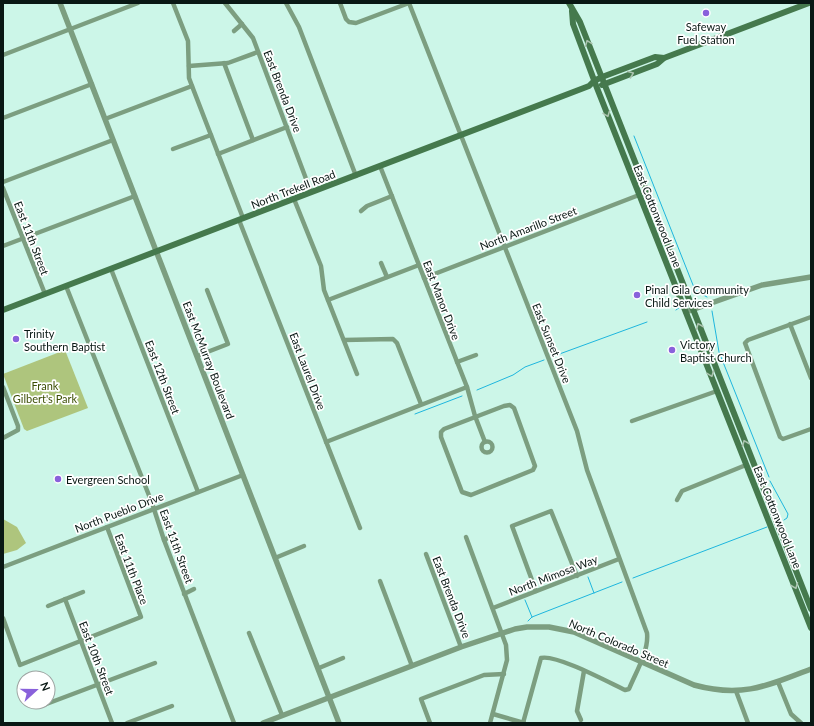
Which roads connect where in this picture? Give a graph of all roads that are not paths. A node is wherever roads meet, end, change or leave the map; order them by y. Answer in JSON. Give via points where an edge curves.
{"nodes":[{"id":1,"x":60,"y":3,"type":"edge"},
{"id":2,"x":138,"y":3,"type":"edge"},
{"id":3,"x":173,"y":3,"type":"edge"},
{"id":4,"x":225,"y":3,"type":"edge"},
{"id":5,"x":286,"y":3,"type":"edge"},
{"id":6,"x":340,"y":3,"type":"edge"},
{"id":7,"x":409,"y":3,"type":"edge"},
{"id":8,"x":569,"y":3,"type":"edge"},
{"id":9,"x":809,"y":3,"type":"edge"},
{"id":10,"x":126,"y":5,"type":"edge"},
{"id":11,"x":572,"y":11,"type":"junction"},
{"id":12,"x":242,"y":24,"type":"junction"},
{"id":13,"x":70,"y":29,"type":"junction"},
{"id":14,"x":234,"y":30,"type":"dead end"},
{"id":15,"x":258,"y":52,"type":"junction"},
{"id":16,"x":3,"y":55,"type":"edge"},
{"id":17,"x":664,"y":58,"type":"junction"},
{"id":18,"x":224,"y":63,"type":"junction"},
{"id":19,"x":189,"y":66,"type":"junction"},
{"id":20,"x":602,"y":77,"type":"junction"},
{"id":21,"x":594,"y":81,"type":"junction"},
{"id":22,"x":92,"y":84,"type":"junction"},
{"id":23,"x":604,"y":85,"type":"junction"},
{"id":24,"x":192,"y":86,"type":"junction"},
{"id":25,"x":589,"y":86,"type":"junction"},
{"id":26,"x":597,"y":88,"type":"junction"},
{"id":27,"x":3,"y":118,"type":"edge"},
{"id":28,"x":105,"y":119,"type":"junction"},
{"id":29,"x":286,"y":127,"type":"junction"},
{"id":30,"x":211,"y":135,"type":"junction"},
{"id":31,"x":461,"y":135,"type":"junction"},
{"id":32,"x":113,"y":140,"type":"junction"},
{"id":33,"x":253,"y":140,"type":"junction"},
{"id":34,"x":173,"y":149,"type":"dead end"},
{"id":35,"x":218,"y":154,"type":"junction"},
{"id":36,"x":635,"y":163,"type":"junction"},
{"id":37,"x":380,"y":166,"type":"junction"},
{"id":38,"x":628,"y":166,"type":"junction"},
{"id":39,"x":356,"y":176,"type":"junction"},
{"id":40,"x":3,"y":182,"type":"edge"},
{"id":41,"x":3,"y":188,"type":"edge"},
{"id":42,"x":312,"y":192,"type":"junction"},
{"id":43,"x":639,"y":195,"type":"junction"},
{"id":44,"x":135,"y":196,"type":"junction"},
{"id":45,"x":392,"y":196,"type":"junction"},
{"id":46,"x":294,"y":199,"type":"junction"},
{"id":47,"x":361,"y":211,"type":"dead end"},
{"id":48,"x":241,"y":219,"type":"junction"},
{"id":49,"x":23,"y":238,"type":"junction"},
{"id":50,"x":3,"y":246,"type":"edge"},
{"id":51,"x":504,"y":247,"type":"junction"},
{"id":52,"x":156,"y":252,"type":"junction"},
{"id":53,"x":381,"y":263,"type":"dead end"},
{"id":54,"x":419,"y":265,"type":"junction"},
{"id":55,"x":111,"y":269,"type":"junction"},
{"id":56,"x":387,"y":277,"type":"junction"},
{"id":57,"x":811,"y":277,"type":"edge"},
{"id":58,"x":424,"y":278,"type":"junction"},
{"id":59,"x":66,"y":286,"type":"junction"},
{"id":60,"x":207,"y":290,"type":"dead end"},
{"id":61,"x":45,"y":294,"type":"junction"},
{"id":62,"x":328,"y":300,"type":"junction"},
{"id":63,"x":3,"y":310,"type":"edge"},
{"id":64,"x":693,"y":310,"type":"junction"},
{"id":65,"x":686,"y":312,"type":"junction"},
{"id":66,"x":811,"y":317,"type":"edge"},
{"id":67,"x":790,"y":324,"type":"junction"},
{"id":68,"x":344,"y":340,"type":"junction"},
{"id":69,"x":476,"y":354,"type":"dead end"},
{"id":70,"x":197,"y":356,"type":"junction"},
{"id":71,"x":457,"y":362,"type":"junction"},
{"id":72,"x":357,"y":374,"type":"dead end"},
{"id":73,"x":811,"y":378,"type":"edge"},
{"id":74,"x":3,"y":387,"type":"edge"},
{"id":75,"x":467,"y":387,"type":"junction"},
{"id":76,"x":717,"y":390,"type":"junction"},
{"id":77,"x":421,"y":404,"type":"junction"},
{"id":78,"x":475,"y":416,"type":"junction"},
{"id":79,"x":632,"y":422,"type":"dead end"},
{"id":80,"x":811,"y":429,"type":"edge"},
{"id":81,"x":3,"y":438,"type":"edge"},
{"id":82,"x":326,"y":442,"type":"junction"},
{"id":83,"x":485,"y":442,"type":"dead end"},
{"id":84,"x":746,"y":465,"type":"junction"},
{"id":85,"x":243,"y":475,"type":"junction"},
{"id":86,"x":198,"y":492,"type":"junction"},
{"id":87,"x":677,"y":500,"type":"dead end"},
{"id":88,"x":154,"y":509,"type":"junction"},
{"id":89,"x":107,"y":527,"type":"junction"},
{"id":90,"x":360,"y":528,"type":"dead end"},
{"id":91,"x":174,"y":536,"type":"dead end"},
{"id":92,"x":466,"y":537,"type":"dead end"},
{"id":93,"x":164,"y":540,"type":"junction"},
{"id":94,"x":304,"y":546,"type":"dead end"},
{"id":95,"x":426,"y":554,"type":"dead end"},
{"id":96,"x":275,"y":558,"type":"junction"},
{"id":97,"x":619,"y":559,"type":"junction"},
{"id":98,"x":3,"y":567,"type":"edge"},
{"id":99,"x":576,"y":576,"type":"junction"},
{"id":100,"x":380,"y":581,"type":"dead end"},
{"id":101,"x":194,"y":589,"type":"dead end"},
{"id":102,"x":536,"y":591,"type":"junction"},
{"id":103,"x":83,"y":592,"type":"dead end"},
{"id":104,"x":184,"y":594,"type":"junction"},
{"id":105,"x":65,"y":599,"type":"junction"},
{"id":106,"x":48,"y":606,"type":"dead end"},
{"id":107,"x":493,"y":608,"type":"junction"},
{"id":108,"x":811,"y":609,"type":"edge"},
{"id":109,"x":3,"y":618,"type":"edge"},
{"id":110,"x":811,"y":628,"type":"edge"},
{"id":111,"x":249,"y":633,"type":"dead end"},
{"id":112,"x":502,"y":633,"type":"junction"},
{"id":113,"x":81,"y":641,"type":"junction"},
{"id":114,"x":461,"y":647,"type":"junction"},
{"id":115,"x":343,"y":658,"type":"dead end"},
{"id":116,"x":640,"y":662,"type":"junction"},
{"id":117,"x":155,"y":663,"type":"dead end"},
{"id":118,"x":412,"y":666,"type":"junction"},
{"id":119,"x":319,"y":668,"type":"junction"},
{"id":120,"x":811,"y":669,"type":"edge"},
{"id":121,"x":584,"y":671,"type":"junction"},
{"id":122,"x":504,"y":674,"type":"junction"},
{"id":123,"x":778,"y":682,"type":"junction"},
{"id":124,"x":98,"y":684,"type":"junction"},
{"id":125,"x":736,"y":691,"type":"junction"},
{"id":126,"x":329,"y":698,"type":"junction"},
{"id":127,"x":56,"y":700,"type":"edge"},
{"id":128,"x":172,"y":706,"type":"dead end"},
{"id":129,"x":493,"y":714,"type":"junction"},
{"id":130,"x":282,"y":715,"type":"junction"},
{"id":131,"x":581,"y":720,"type":"dead end"},
{"id":132,"x":112,"y":723,"type":"edge"},
{"id":133,"x":127,"y":723,"type":"edge"},
{"id":134,"x":234,"y":723,"type":"edge"},
{"id":135,"x":263,"y":723,"type":"edge"},
{"id":136,"x":340,"y":723,"type":"edge"},
{"id":137,"x":430,"y":723,"type":"edge"},
{"id":138,"x":490,"y":723,"type":"edge"},
{"id":139,"x":524,"y":723,"type":"edge"},
{"id":140,"x":748,"y":723,"type":"edge"},
{"id":141,"x":801,"y":723,"type":"edge"}],
"edges":[{"from":1,"to":13,"type":"street","name":"East McMurray Boulevard"},
{"from":2,"to":10,"type":"street"},
{"from":3,"to":19,"type":"street","name":"East Laurel Drive","via":[[188,41]]},
{"from":4,"to":12,"type":"street","name":"East Brenda Drive"},
{"from":5,"to":39,"type":"street","via":[[299,27]]},
{"from":6,"to":7,"type":"street","via":[[349,22],[356,22]]},
{"from":7,"to":31,"type":"street","name":"East Sunset Drive"},
{"from":8,"to":11,"type":"main road","name":"East Cottonwood Lane"},
{"from":9,"to":17,"type":"main road","name":"North Trekell Road"},
{"from":10,"to":13,"type":"street"},
{"from":20,"to":11,"type":"main road","name":"East Cottonwood Lane","one_way":true,"via":[[580,22]]},
{"from":11,"to":21,"type":"main road","name":"East Cottonwood Lane","via":[[573,24]]},
{"from":12,"to":14,"type":"street"},
{"from":12,"to":15,"type":"street","name":"East Brenda Drive","via":[[253,38]]},
{"from":13,"to":16,"type":"street"},
{"from":13,"to":22,"type":"street","name":"East McMurray Boulevard"},
{"from":15,"to":18,"type":"street"},
{"from":15,"to":29,"type":"street","name":"East Brenda Drive"},
{"from":17,"to":20,"type":"main road","name":"North Trekell Road","via":[[655,57]]},
{"from":23,"to":17,"type":"main road","name":"North Trekell Road","one_way":true,"via":[[658,64]]},
{"from":18,"to":19,"type":"street"},
{"from":18,"to":33,"type":"street"},
{"from":19,"to":24,"type":"street","name":"East Laurel Drive"},
{"from":20,"to":21,"type":"main road","name":"North Trekell Road"},
{"from":20,"to":23,"type":"main road","name":"East Cottonwood Lane"},
{"from":21,"to":25,"type":"main road","name":"North Trekell Road"},
{"from":21,"to":26,"type":"main road","name":"East Cottonwood Lane"},
{"from":22,"to":27,"type":"street"},
{"from":22,"to":28,"type":"street","name":"East McMurray Boulevard"},
{"from":23,"to":26,"type":"main road","name":"North Trekell Road"},
{"from":23,"to":36,"type":"main road","name":"East Cottonwood Lane"},
{"from":24,"to":28,"type":"street"},
{"from":24,"to":30,"type":"street","name":"East Laurel Drive"},
{"from":25,"to":26,"type":"main road"},
{"from":25,"to":31,"type":"main road","name":"North Trekell Road"},
{"from":26,"to":38,"type":"main road","name":"East Cottonwood Lane","one_way":true},
{"from":28,"to":32,"type":"street","name":"East McMurray Boulevard"},
{"from":29,"to":33,"type":"street"},
{"from":29,"to":42,"type":"street","name":"East Brenda Drive"},
{"from":30,"to":34,"type":"street"},
{"from":30,"to":35,"type":"street","name":"East Laurel Drive"},
{"from":31,"to":37,"type":"main road","name":"North Trekell Road"},
{"from":31,"to":51,"type":"street","name":"East Sunset Drive"},
{"from":32,"to":40,"type":"street"},
{"from":32,"to":44,"type":"street","name":"East McMurray Boulevard"},
{"from":33,"to":35,"type":"street"},
{"from":35,"to":48,"type":"street","name":"East Laurel Drive"},
{"from":36,"to":38,"type":"main road"},
{"from":36,"to":64,"type":"main road","name":"East Cottonwood Lane"},
{"from":37,"to":39,"type":"main road","name":"North Trekell Road"},
{"from":37,"to":45,"type":"street","name":"East Manor Drive"},
{"from":38,"to":43,"type":"main road","name":"East Cottonwood Lane"},
{"from":39,"to":42,"type":"main road","name":"North Trekell Road"},
{"from":41,"to":49,"type":"street","name":"East 11th Street"},
{"from":42,"to":46,"type":"main road","name":"North Trekell Road"},
{"from":43,"to":51,"type":"street","name":"North Amarillo Street"},
{"from":43,"to":65,"type":"main road","name":"East Cottonwood Lane"},
{"from":44,"to":49,"type":"street"},
{"from":44,"to":52,"type":"street","name":"East McMurray Boulevard"},
{"from":45,"to":47,"type":"street"},
{"from":45,"to":54,"type":"street","name":"East Manor Drive"},
{"from":46,"to":48,"type":"main road","name":"North Trekell Road"},
{"from":46,"to":62,"type":"street","via":[[321,266]]},
{"from":48,"to":52,"type":"main road","name":"North Trekell Road"},
{"from":48,"to":82,"type":"street","name":"East Laurel Drive"},
{"from":49,"to":50,"type":"street"},
{"from":49,"to":61,"type":"street","name":"East 11th Street"},
{"from":51,"to":58,"type":"street","name":"North Amarillo Street"},
{"from":51,"to":97,"type":"street","name":"East Sunset Drive","via":[[577,431],[587,470]]},
{"from":52,"to":55,"type":"main road","name":"North Trekell Road"},
{"from":52,"to":70,"type":"street","name":"East McMurray Boulevard"},
{"from":53,"to":56,"type":"street"},
{"from":54,"to":56,"type":"street"},
{"from":54,"to":58,"type":"street","name":"East Manor Drive"},
{"from":55,"to":59,"type":"main road","name":"North Trekell Road"},
{"from":55,"to":86,"type":"street","name":"East 12th Street"},
{"from":56,"to":62,"type":"street"},
{"from":57,"to":64,"type":"street","via":[[762,285]]},
{"from":58,"to":71,"type":"street","name":"East Manor Drive"},
{"from":59,"to":61,"type":"main road","name":"North Trekell Road"},
{"from":59,"to":88,"type":"street","name":"East 11th Street"},
{"from":60,"to":70,"type":"street","via":[[228,344]]},
{"from":61,"to":63,"type":"main road","name":"North Trekell Road"},
{"from":62,"to":68,"type":"street"},
{"from":64,"to":65,"type":"street"},
{"from":108,"to":64,"type":"main road","name":"East Cottonwood Lane","one_way":true},
{"from":65,"to":76,"type":"main road","name":"East Cottonwood Lane","one_way":true},
{"from":66,"to":67,"type":"street"},
{"from":67,"to":73,"type":"street"},
{"from":67,"to":80,"type":"street","via":[[745,343],[780,437],[783,439]]},
{"from":68,"to":72,"type":"street"},
{"from":68,"to":77,"type":"street","via":[[393,339],[397,343]]},
{"from":69,"to":71,"type":"street"},
{"from":70,"to":85,"type":"street","name":"East McMurray Boulevard"},
{"from":71,"to":75,"type":"street","name":"East Manor Drive"},
{"from":74,"to":81,"type":"street","via":[[18,426],[18,430]]},
{"from":75,"to":77,"type":"street"},
{"from":75,"to":78,"type":"street","name":"East Manor Drive"},
{"from":76,"to":79,"type":"street"},
{"from":76,"to":84,"type":"main road","name":"East Cottonwood Lane"},
{"from":77,"to":82,"type":"street"},
{"from":78,"to":78,"type":"street","via":[[504,406],[510,405],[514,408],[534,461],[533,470],[471,494],[462,492],[441,432]]},
{"from":78,"to":83,"type":"street","name":"East Manor Drive"},
{"from":82,"to":90,"type":"street","name":"East Laurel Drive"},
{"from":84,"to":87,"type":"street","via":[[682,491]]},
{"from":84,"to":110,"type":"main road","name":"East Cottonwood Lane","one_way":true},
{"from":85,"to":86,"type":"street","name":"North Pueblo Drive"},
{"from":85,"to":96,"type":"street","name":"East McMurray Boulevard"},
{"from":86,"to":88,"type":"street","name":"North Pueblo Drive"},
{"from":88,"to":89,"type":"street","name":"North Pueblo Drive"},
{"from":88,"to":93,"type":"street","name":"East 11th Street"},
{"from":89,"to":98,"type":"street","name":"North Pueblo Drive"},
{"from":89,"to":113,"type":"street","name":"East 11th Place","via":[[141,617]]},
{"from":91,"to":93,"type":"street"},
{"from":92,"to":107,"type":"street"},
{"from":93,"to":104,"type":"street","name":"East 11th Street"},
{"from":94,"to":96,"type":"street"},
{"from":95,"to":114,"type":"street","name":"East Brenda Drive"},
{"from":96,"to":119,"type":"street","name":"East McMurray Boulevard"},
{"from":97,"to":99,"type":"street","name":"North Mimosa Way"},
{"from":97,"to":116,"type":"street","name":"East Sunset Drive","via":[[647,633],[646,646]]},
{"from":99,"to":102,"type":"street","name":"North Mimosa Way"},
{"from":99,"to":102,"type":"street","via":[[551,511],[512,526]]},
{"from":100,"to":118,"type":"street"},
{"from":101,"to":104,"type":"street"},
{"from":102,"to":107,"type":"street","name":"North Mimosa Way"},
{"from":103,"to":105,"type":"street"},
{"from":104,"to":134,"type":"street","name":"East 11th Street"},
{"from":105,"to":106,"type":"street"},
{"from":105,"to":113,"type":"street","name":"East 10th Street"},
{"from":107,"to":112,"type":"street"},
{"from":109,"to":113,"type":"street","via":[[20,665]]},
{"from":111,"to":130,"type":"street"},
{"from":112,"to":114,"type":"street","name":"North Colorado Street"},
{"from":112,"to":116,"type":"street","name":"North Colorado Street","via":[[527,627],[549,627],[574,632]]},
{"from":112,"to":122,"type":"street","via":[[507,660]]},
{"from":113,"to":124,"type":"street","name":"East 10th Street"},
{"from":114,"to":118,"type":"street","name":"North Colorado Street"},
{"from":115,"to":119,"type":"street"},
{"from":116,"to":121,"type":"street","name":"East Sunset Drive","via":[[629,689],[625,690]]},
{"from":116,"to":125,"type":"street","name":"North Colorado Street","via":[[694,685],[713,690]]},
{"from":117,"to":124,"type":"street"},
{"from":118,"to":126,"type":"street","name":"North Colorado Street"},
{"from":119,"to":126,"type":"street","name":"East McMurray Boulevard"},
{"from":120,"to":123,"type":"street","name":"North Colorado Street"},
{"from":121,"to":131,"type":"street","via":[[577,711]]},
{"from":121,"to":139,"type":"street","via":[[567,663],[541,658]]},
{"from":122,"to":129,"type":"street"},
{"from":122,"to":137,"type":"street","via":[[484,675],[421,699]]},
{"from":123,"to":125,"type":"street","name":"North Colorado Street"},
{"from":123,"to":141,"type":"street","via":[[791,714]]},
{"from":124,"to":127,"type":"street"},
{"from":124,"to":132,"type":"street","name":"East 10th Street"},
{"from":125,"to":140,"type":"street"},
{"from":126,"to":130,"type":"street","name":"North Colorado Street"},
{"from":126,"to":136,"type":"street","name":"East McMurray Boulevard"},
{"from":128,"to":133,"type":"street"},
{"from":129,"to":138,"type":"street"},
{"from":129,"to":139,"type":"street"},
{"from":130,"to":135,"type":"street","name":"North Colorado Street"}]}
